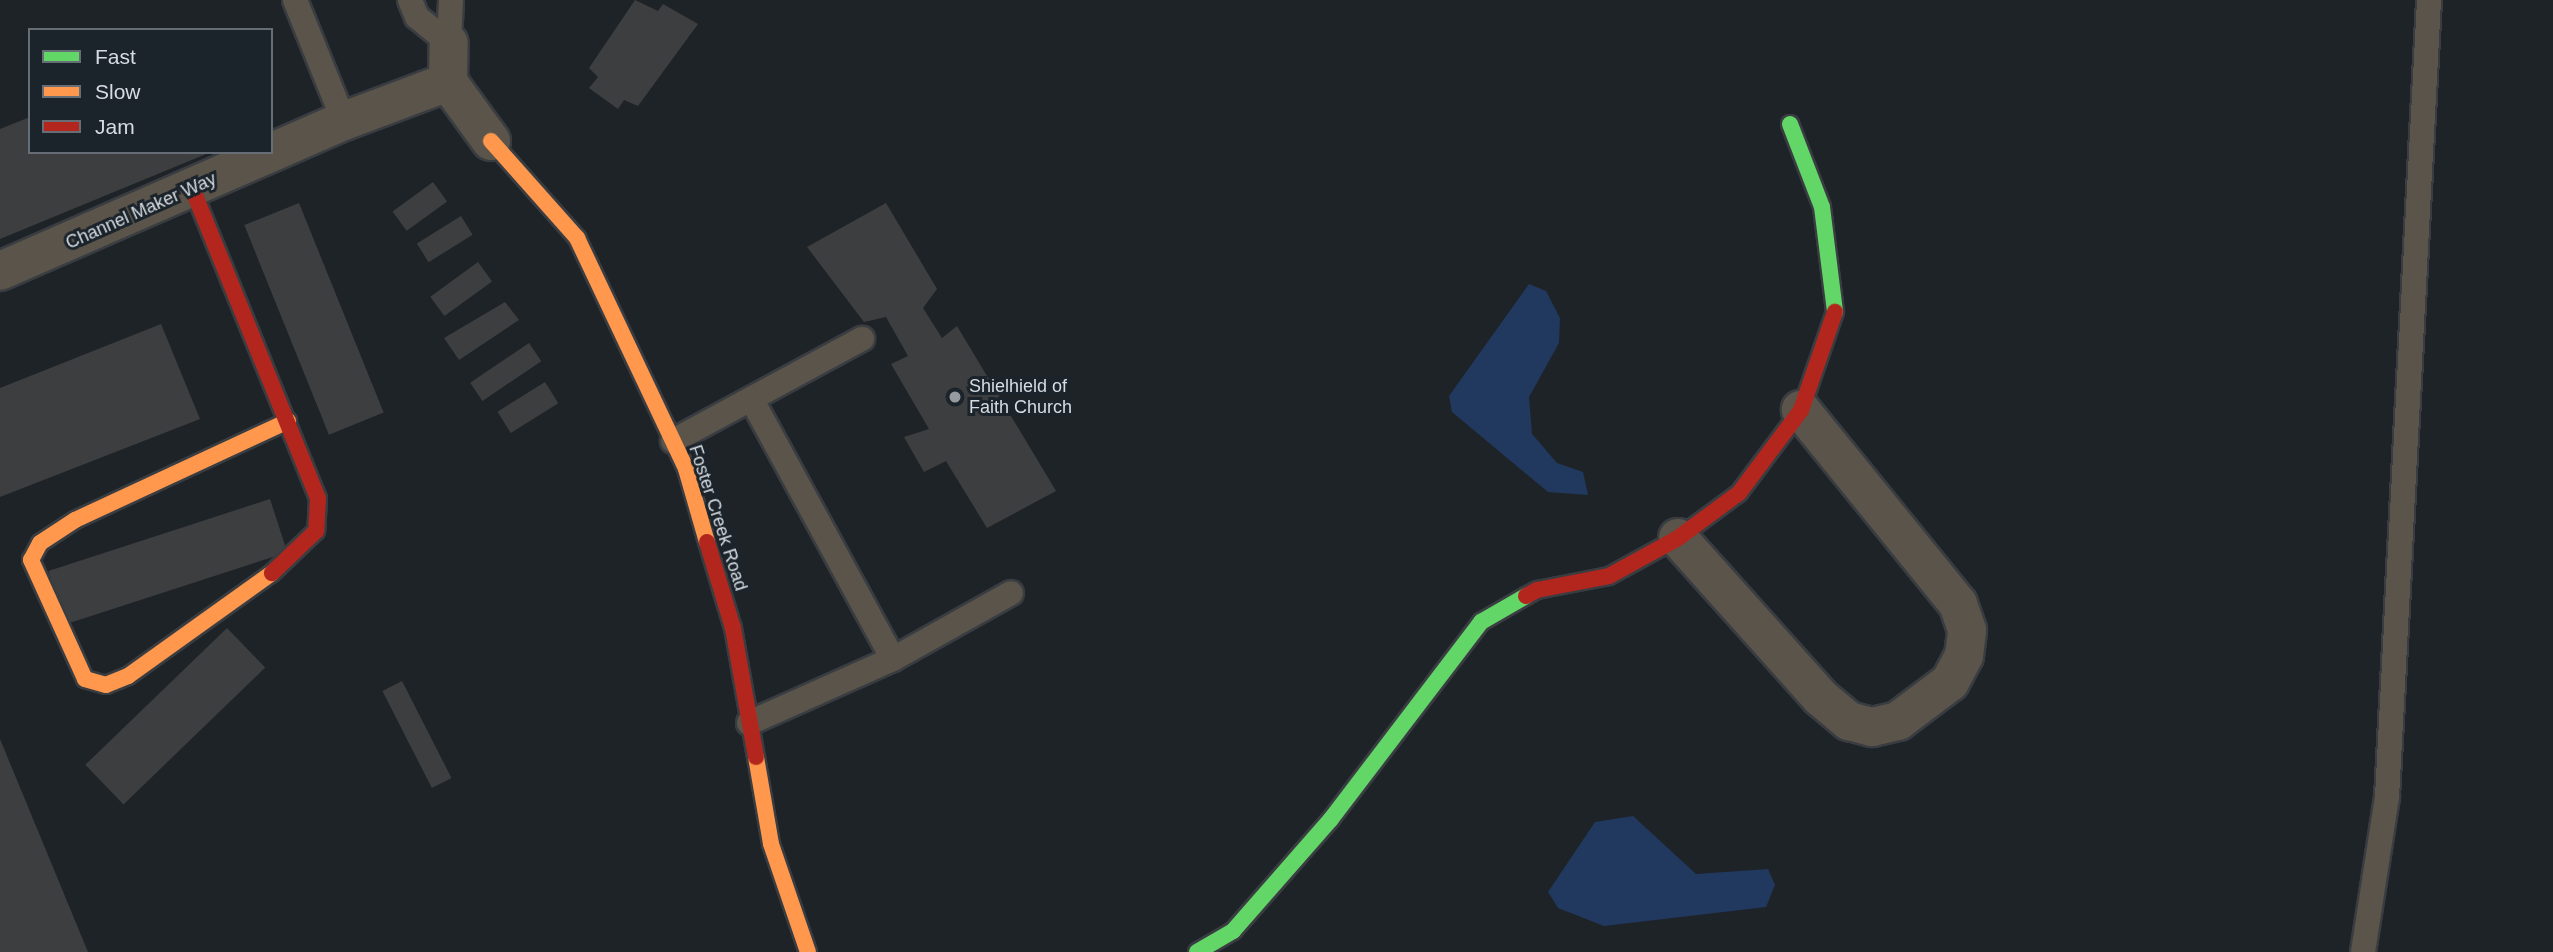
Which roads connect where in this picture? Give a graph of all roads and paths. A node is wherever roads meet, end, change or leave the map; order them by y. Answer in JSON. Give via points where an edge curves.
{"nodes":[{"id":1,"x":295,"y":0,"type":"edge"},
{"id":2,"x":410,"y":0,"type":"edge"},
{"id":3,"x":451,"y":0,"type":"edge"},
{"id":4,"x":2429,"y":0,"type":"edge"},
{"id":5,"x":449,"y":43,"type":"junction"},
{"id":6,"x":447,"y":82,"type":"junction"},
{"id":7,"x":344,"y":121,"type":"junction"},
{"id":8,"x":1790,"y":124,"type":"dead end"},
{"id":9,"x":491,"y":141,"type":"joint"},
{"id":10,"x":273,"y":152,"type":"edge"},
{"id":11,"x":269,"y":154,"type":"edge"},
{"id":12,"x":192,"y":188,"type":"junction"},
{"id":13,"x":0,"y":271,"type":"edge"},
{"id":14,"x":862,"y":339,"type":"dead end"},
{"id":15,"x":751,"y":399,"type":"junction"},
{"id":16,"x":1801,"y":410,"type":"junction"},
{"id":17,"x":288,"y":421,"type":"junction"},
{"id":18,"x":673,"y":442,"type":"junction"},
{"id":19,"x":1678,"y":538,"type":"junction"},
{"id":20,"x":1011,"y":593,"type":"dead end"},
{"id":21,"x":893,"y":659,"type":"junction"},
{"id":22,"x":749,"y":723,"type":"junction"},
{"id":23,"x":808,"y":952,"type":"edge"},
{"id":24,"x":1198,"y":952,"type":"edge"},
{"id":25,"x":2363,"y":952,"type":"edge"}],
"edges":[{"from":1,"to":7,"type":"lane"},
{"from":2,"to":5,"type":"lane","via":[[417,17]]},
{"from":3,"to":5,"type":"lane"},
{"from":4,"to":25,"type":"lane","via":[[2387,797]]},
{"from":5,"to":6,"type":"street"},
{"from":6,"to":7,"type":"street","name":"Channel Maker Way"},
{"from":6,"to":9,"type":"street"},
{"from":7,"to":10,"type":"street","name":"Channel Maker Way"},
{"from":8,"to":16,"type":"street","via":[[1822,207],[1835,311]]},
{"from":9,"to":18,"type":"street","name":"Foster Creek Road","via":[[577,238]]},
{"from":11,"to":12,"type":"street","name":"Channel Maker Way"},
{"from":12,"to":13,"type":"street","name":"Channel Maker Way"},
{"from":12,"to":17,"type":"street"},
{"from":14,"to":15,"type":"lane"},
{"from":15,"to":18,"type":"lane"},
{"from":15,"to":21,"type":"lane"},
{"from":16,"to":19,"type":"street","via":[[1739,493]]},
{"from":16,"to":19,"type":"street","via":[[1958,604],[1967,630],[1964,656],[1950,682],[1898,721],[1872,727],[1849,721],[1820,697]]},
{"from":17,"to":17,"type":"street","via":[[318,498],[317,531],[286,563],[128,676],[106,685],[85,679],[31,560],[40,543],[75,520]]},
{"from":18,"to":22,"type":"street","name":"Foster Creek Road","via":[[686,469],[733,628]]},
{"from":19,"to":24,"type":"street","via":[[1609,576],[1537,590],[1481,622],[1331,819],[1233,931]]},
{"from":20,"to":21,"type":"lane"},
{"from":21,"to":22,"type":"lane"},
{"from":22,"to":23,"type":"street","name":"Foster Creek Road","via":[[771,844]]}]}
